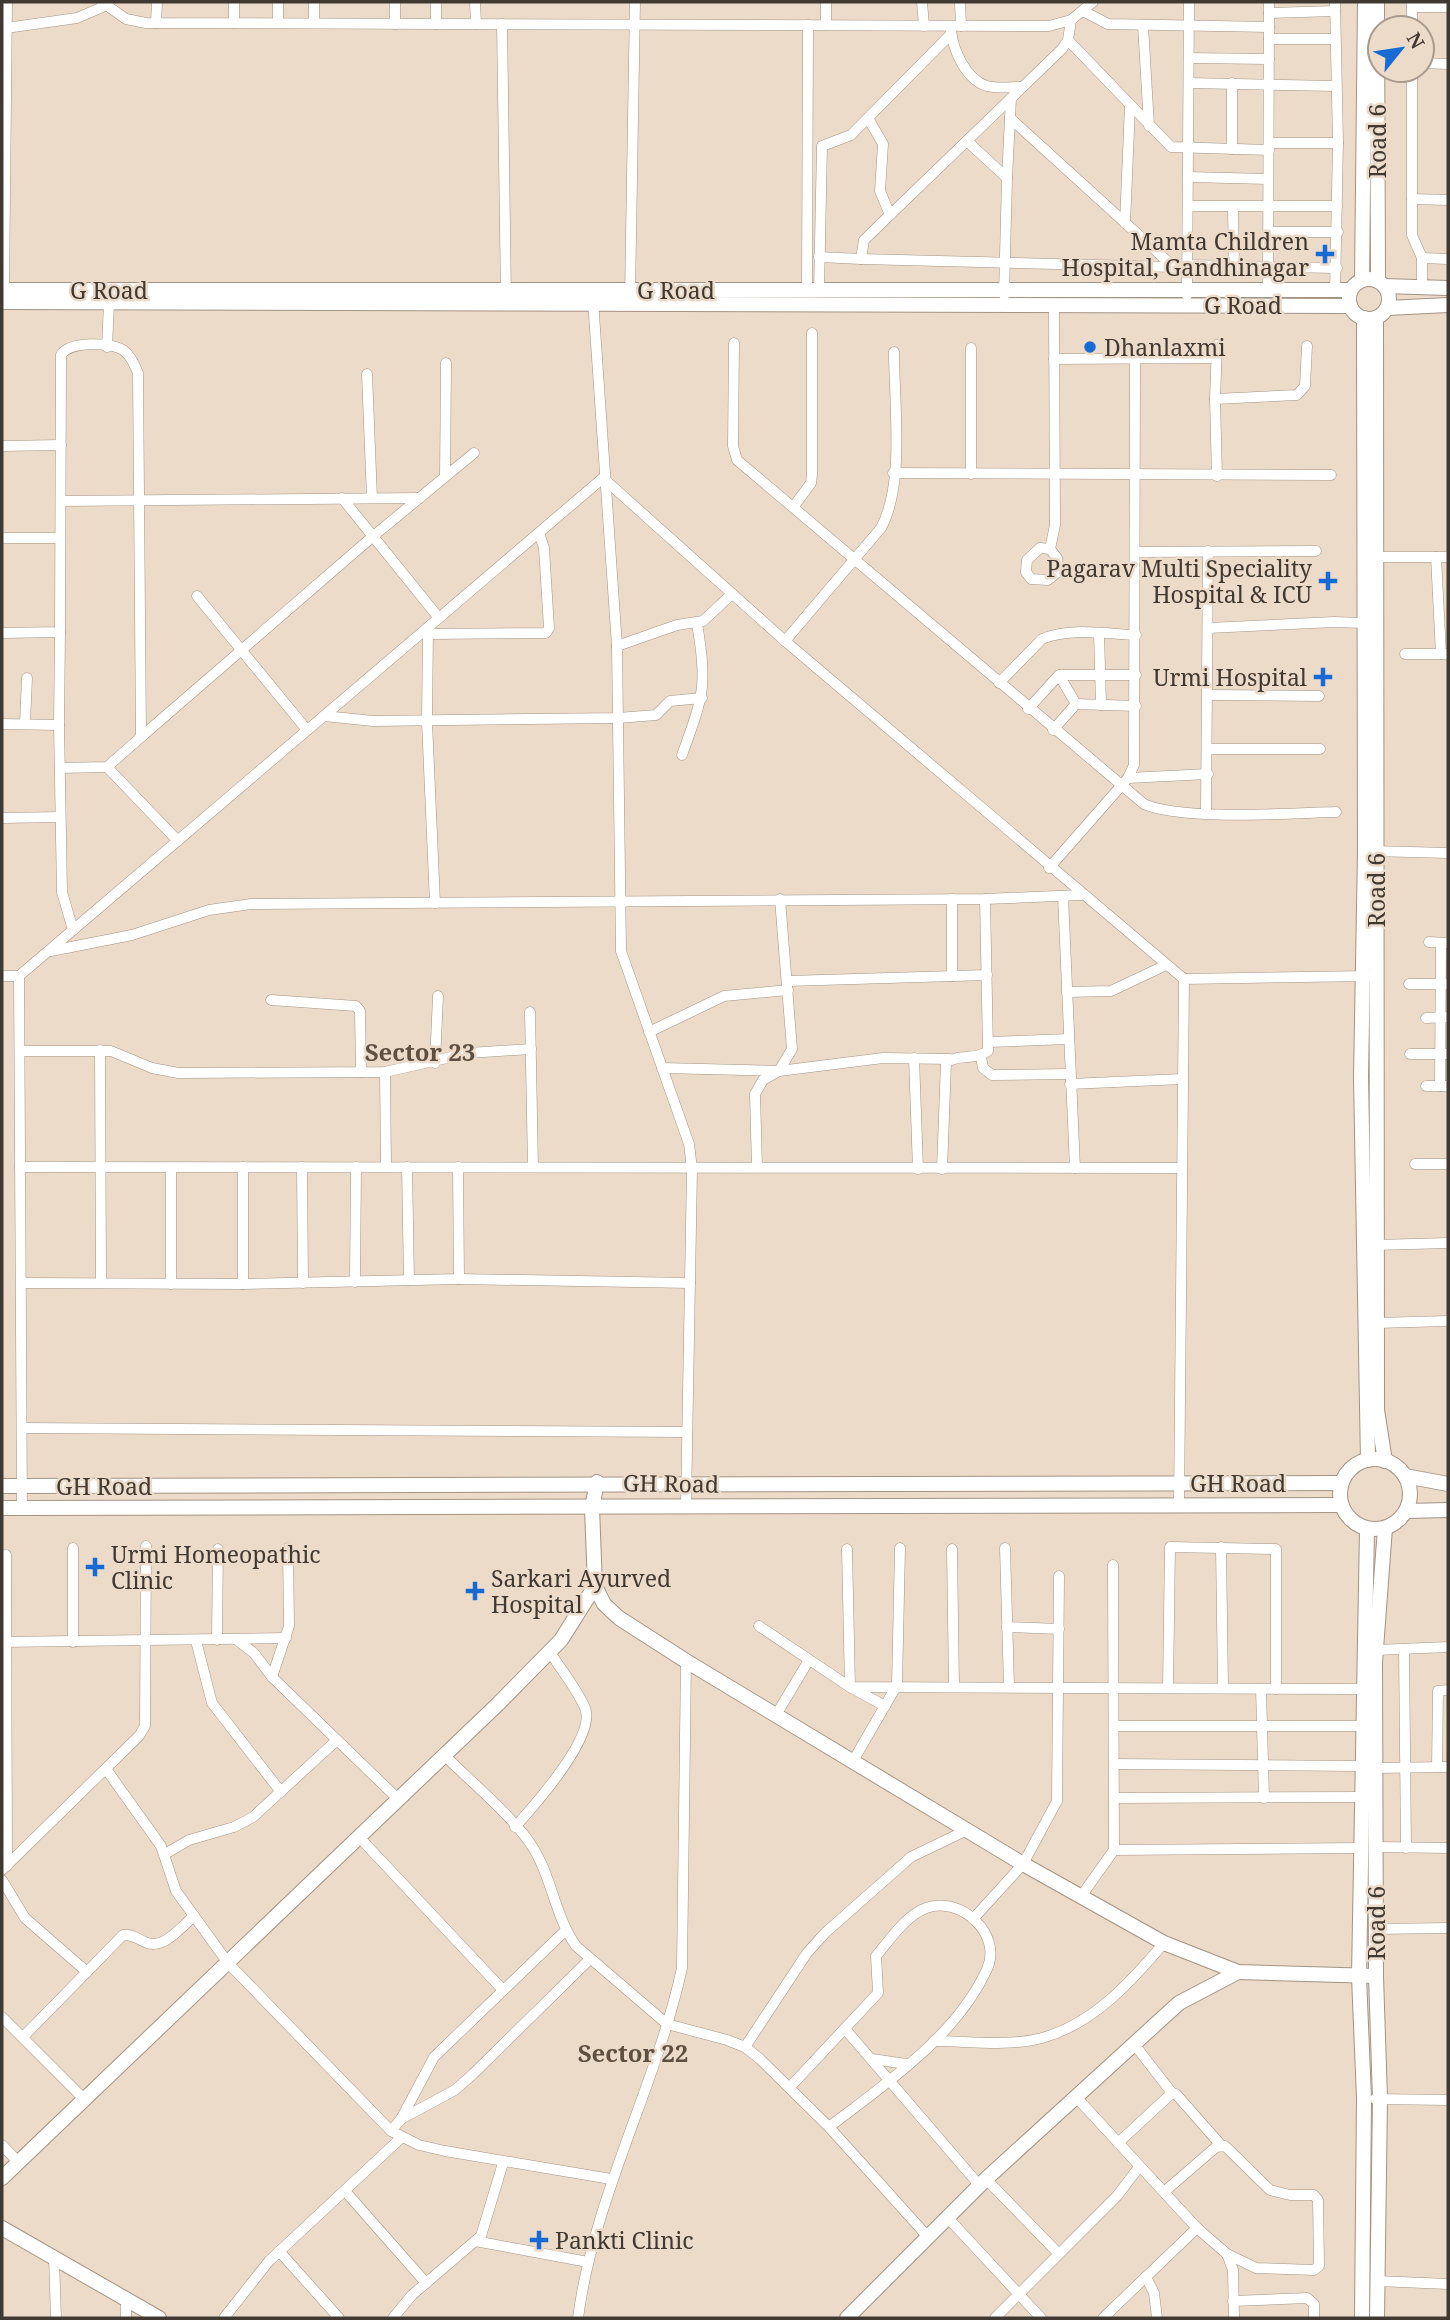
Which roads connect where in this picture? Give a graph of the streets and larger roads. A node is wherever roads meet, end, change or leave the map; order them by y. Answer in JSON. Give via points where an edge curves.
{"nodes":[{"id":1,"x":7,"y":2,"type":"edge"},
{"id":2,"x":157,"y":2,"type":"edge"},
{"id":3,"x":234,"y":2,"type":"edge"},
{"id":4,"x":278,"y":2,"type":"edge"},
{"id":5,"x":314,"y":2,"type":"edge"},
{"id":6,"x":395,"y":2,"type":"edge"},
{"id":7,"x":436,"y":2,"type":"edge"},
{"id":8,"x":475,"y":2,"type":"edge"},
{"id":9,"x":635,"y":2,"type":"edge"},
{"id":10,"x":826,"y":2,"type":"edge"},
{"id":11,"x":922,"y":2,"type":"edge"},
{"id":12,"x":960,"y":2,"type":"edge"},
{"id":13,"x":1093,"y":2,"type":"edge"},
{"id":14,"x":1189,"y":2,"type":"edge"},
{"id":15,"x":1365,"y":2,"type":"edge"},
{"id":16,"x":1377,"y":2,"type":"edge"},
{"id":17,"x":104,"y":4,"type":"edge"},
{"id":18,"x":1412,"y":4,"type":"edge"},
{"id":19,"x":1269,"y":7,"type":"edge"},
{"id":20,"x":1335,"y":7,"type":"edge"},
{"id":21,"x":1448,"y":7,"type":"edge"},
{"id":22,"x":1083,"y":11,"type":"junction"},
{"id":23,"x":1071,"y":20,"type":"junction"},
{"id":24,"x":156,"y":23,"type":"junction"},
{"id":25,"x":234,"y":23,"type":"junction"},
{"id":26,"x":278,"y":23,"type":"junction"},
{"id":27,"x":314,"y":23,"type":"junction"},
{"id":28,"x":395,"y":24,"type":"junction"},
{"id":29,"x":436,"y":24,"type":"junction"},
{"id":30,"x":476,"y":24,"type":"junction"},
{"id":31,"x":502,"y":24,"type":"junction"},
{"id":32,"x":634,"y":24,"type":"junction"},
{"id":33,"x":808,"y":25,"type":"junction"},
{"id":34,"x":827,"y":25,"type":"junction"},
{"id":35,"x":1143,"y":25,"type":"junction"},
{"id":36,"x":924,"y":26,"type":"junction"},
{"id":37,"x":1189,"y":26,"type":"junction"},
{"id":38,"x":1269,"y":27,"type":"junction"},
{"id":39,"x":6,"y":28,"type":"junction"},
{"id":40,"x":954,"y":29,"type":"junction"},
{"id":41,"x":1335,"y":38,"type":"junction"},
{"id":42,"x":1269,"y":39,"type":"junction"},
{"id":43,"x":1068,"y":40,"type":"junction"},
{"id":44,"x":4,"y":41,"type":"edge"},
{"id":45,"x":1189,"y":58,"type":"junction"},
{"id":46,"x":1269,"y":59,"type":"junction"},
{"id":47,"x":1189,"y":83,"type":"junction"},
{"id":48,"x":1232,"y":83,"type":"junction"},
{"id":49,"x":1269,"y":84,"type":"junction"},
{"id":50,"x":1412,"y":84,"type":"edge"},
{"id":51,"x":1336,"y":86,"type":"junction"},
{"id":52,"x":1022,"y":87,"type":"junction"},
{"id":53,"x":1011,"y":98,"type":"junction"},
{"id":54,"x":1130,"y":106,"type":"junction"},
{"id":55,"x":868,"y":118,"type":"junction"},
{"id":56,"x":1010,"y":118,"type":"junction"},
{"id":57,"x":1149,"y":126,"type":"junction"},
{"id":58,"x":968,"y":142,"type":"junction"},
{"id":59,"x":1338,"y":143,"type":"junction"},
{"id":60,"x":1269,"y":146,"type":"junction"},
{"id":61,"x":1188,"y":148,"type":"junction"},
{"id":62,"x":1232,"y":149,"type":"junction"},
{"id":63,"x":1189,"y":177,"type":"junction"},
{"id":64,"x":1007,"y":178,"type":"junction"},
{"id":65,"x":1268,"y":179,"type":"junction"},
{"id":66,"x":1412,"y":199,"type":"junction"},
{"id":67,"x":1448,"y":200,"type":"edge"},
{"id":68,"x":1188,"y":206,"type":"junction"},
{"id":69,"x":1337,"y":206,"type":"junction"},
{"id":70,"x":1233,"y":207,"type":"junction"},
{"id":71,"x":1268,"y":207,"type":"junction"},
{"id":72,"x":890,"y":215,"type":"junction"},
{"id":73,"x":1125,"y":223,"type":"junction"},
{"id":74,"x":1268,"y":232,"type":"junction"},
{"id":75,"x":1338,"y":232,"type":"junction"},
{"id":76,"x":819,"y":257,"type":"junction"},
{"id":77,"x":1422,"y":258,"type":"junction"},
{"id":78,"x":1448,"y":258,"type":"edge"},
{"id":79,"x":861,"y":259,"type":"junction"},
{"id":80,"x":1005,"y":262,"type":"junction"},
{"id":81,"x":1187,"y":265,"type":"junction"},
{"id":82,"x":1234,"y":266,"type":"junction"},
{"id":83,"x":1174,"y":267,"type":"junction"},
{"id":84,"x":1268,"y":267,"type":"junction"},
{"id":85,"x":1337,"y":268,"type":"junction"},
{"id":86,"x":1362,"y":280,"type":"junction"},
{"id":87,"x":1381,"y":283,"type":"junction"},
{"id":88,"x":506,"y":288,"type":"junction"},
{"id":89,"x":1422,"y":288,"type":"junction"},
{"id":90,"x":1448,"y":288,"type":"edge"},
{"id":91,"x":1335,"y":290,"type":"junction"},
{"id":92,"x":1350,"y":290,"type":"junction"},
{"id":93,"x":813,"y":291,"type":"junction"},
{"id":94,"x":1187,"y":291,"type":"junction"},
{"id":95,"x":1268,"y":291,"type":"junction"},
{"id":96,"x":3,"y":294,"type":"edge"},
{"id":97,"x":593,"y":296,"type":"junction"},
{"id":98,"x":630,"y":297,"type":"junction"},
{"id":99,"x":1004,"y":297,"type":"junction"},
{"id":100,"x":108,"y":303,"type":"junction"},
{"id":101,"x":506,"y":303,"type":"junction"},
{"id":102,"x":1054,"y":304,"type":"junction"},
{"id":103,"x":1448,"y":305,"type":"edge"},
{"id":104,"x":1350,"y":306,"type":"junction"},
{"id":105,"x":1387,"y":308,"type":"junction"},
{"id":106,"x":1370,"y":318,"type":"junction"},
{"id":107,"x":812,"y":333,"type":"dead end"},
{"id":108,"x":734,"y":343,"type":"dead end"},
{"id":109,"x":1217,"y":345,"type":"dead end"},
{"id":110,"x":1307,"y":346,"type":"dead end"},
{"id":111,"x":107,"y":347,"type":"junction"},
{"id":112,"x":971,"y":348,"type":"dead end"},
{"id":113,"x":894,"y":352,"type":"dead end"},
{"id":114,"x":1135,"y":358,"type":"junction"},
{"id":115,"x":1216,"y":358,"type":"junction"},
{"id":116,"x":1054,"y":359,"type":"junction"},
{"id":117,"x":446,"y":363,"type":"dead end"},
{"id":118,"x":367,"y":374,"type":"dead end"},
{"id":119,"x":1215,"y":399,"type":"junction"},
{"id":120,"x":61,"y":445,"type":"junction"},
{"id":121,"x":2,"y":446,"type":"edge"},
{"id":122,"x":474,"y":453,"type":"dead end"},
{"id":123,"x":893,"y":473,"type":"junction"},
{"id":124,"x":971,"y":474,"type":"junction"},
{"id":125,"x":1054,"y":475,"type":"junction"},
{"id":126,"x":1331,"y":475,"type":"dead end"},
{"id":127,"x":1135,"y":476,"type":"junction"},
{"id":128,"x":1217,"y":476,"type":"junction"},
{"id":129,"x":446,"y":477,"type":"junction"},
{"id":130,"x":603,"y":478,"type":"junction"},
{"id":131,"x":342,"y":498,"type":"junction"},
{"id":132,"x":372,"y":498,"type":"junction"},
{"id":133,"x":420,"y":498,"type":"junction"},
{"id":134,"x":139,"y":499,"type":"junction"},
{"id":135,"x":61,"y":501,"type":"junction"},
{"id":136,"x":794,"y":506,"type":"junction"},
{"id":137,"x":539,"y":533,"type":"junction"},
{"id":138,"x":2,"y":538,"type":"edge"},
{"id":139,"x":59,"y":538,"type":"junction"},
{"id":140,"x":372,"y":538,"type":"junction"},
{"id":141,"x":1050,"y":549,"type":"dead end"},
{"id":142,"x":1208,"y":551,"type":"junction"},
{"id":143,"x":1315,"y":551,"type":"dead end"},
{"id":144,"x":1136,"y":552,"type":"junction"},
{"id":145,"x":1376,"y":556,"type":"junction"},
{"id":146,"x":1436,"y":557,"type":"junction"},
{"id":147,"x":1448,"y":557,"type":"edge"},
{"id":148,"x":856,"y":558,"type":"junction"},
{"id":149,"x":732,"y":594,"type":"junction"},
{"id":150,"x":197,"y":596,"type":"dead end"},
{"id":151,"x":439,"y":618,"type":"junction"},
{"id":152,"x":697,"y":624,"type":"junction"},
{"id":153,"x":1364,"y":624,"type":"junction"},
{"id":154,"x":1209,"y":628,"type":"junction"},
{"id":155,"x":429,"y":631,"type":"junction"},
{"id":156,"x":60,"y":632,"type":"junction"},
{"id":157,"x":2,"y":633,"type":"edge"},
{"id":158,"x":1099,"y":633,"type":"junction"},
{"id":159,"x":1136,"y":635,"type":"junction"},
{"id":160,"x":785,"y":641,"type":"junction"},
{"id":161,"x":617,"y":646,"type":"junction"},
{"id":162,"x":242,"y":650,"type":"junction"},
{"id":163,"x":1405,"y":654,"type":"dead end"},
{"id":164,"x":1444,"y":654,"type":"edge"},
{"id":165,"x":1100,"y":674,"type":"junction"},
{"id":166,"x":1136,"y":674,"type":"junction"},
{"id":167,"x":1059,"y":675,"type":"junction"},
{"id":168,"x":27,"y":678,"type":"dead end"},
{"id":169,"x":999,"y":683,"type":"junction"},
{"id":170,"x":1208,"y":695,"type":"junction"},
{"id":171,"x":1319,"y":696,"type":"dead end"},
{"id":172,"x":702,"y":698,"type":"junction"},
{"id":173,"x":1076,"y":704,"type":"junction"},
{"id":174,"x":1101,"y":705,"type":"junction"},
{"id":175,"x":1136,"y":706,"type":"junction"},
{"id":176,"x":1028,"y":709,"type":"junction"},
{"id":177,"x":324,"y":716,"type":"junction"},
{"id":178,"x":618,"y":718,"type":"junction"},
{"id":179,"x":427,"y":722,"type":"junction"},
{"id":180,"x":25,"y":723,"type":"junction"},
{"id":181,"x":2,"y":724,"type":"edge"},
{"id":182,"x":59,"y":725,"type":"junction"},
{"id":183,"x":307,"y":730,"type":"junction"},
{"id":184,"x":1053,"y":730,"type":"junction"},
{"id":185,"x":141,"y":737,"type":"junction"},
{"id":186,"x":1320,"y":748,"type":"dead end"},
{"id":187,"x":1208,"y":749,"type":"junction"},
{"id":188,"x":682,"y":755,"type":"dead end"},
{"id":189,"x":107,"y":767,"type":"junction"},
{"id":190,"x":60,"y":768,"type":"junction"},
{"id":191,"x":1208,"y":774,"type":"junction"},
{"id":192,"x":1125,"y":781,"type":"junction"},
{"id":193,"x":1206,"y":812,"type":"junction"},
{"id":194,"x":1336,"y":812,"type":"dead end"},
{"id":195,"x":60,"y":817,"type":"junction"},
{"id":196,"x":2,"y":818,"type":"edge"},
{"id":197,"x":178,"y":841,"type":"junction"},
{"id":198,"x":1371,"y":851,"type":"junction"},
{"id":199,"x":1448,"y":853,"type":"edge"},
{"id":200,"x":1049,"y":868,"type":"junction"},
{"id":201,"x":1081,"y":895,"type":"junction"},
{"id":202,"x":1063,"y":896,"type":"junction"},
{"id":203,"x":780,"y":899,"type":"junction"},
{"id":204,"x":952,"y":899,"type":"junction"},
{"id":205,"x":985,"y":899,"type":"junction"},
{"id":206,"x":619,"y":902,"type":"junction"},
{"id":207,"x":435,"y":903,"type":"junction"},
{"id":208,"x":74,"y":930,"type":"junction"},
{"id":209,"x":1429,"y":942,"type":"dead end"},
{"id":210,"x":1445,"y":943,"type":"edge"},
{"id":211,"x":47,"y":952,"type":"junction"},
{"id":212,"x":1166,"y":965,"type":"junction"},
{"id":213,"x":987,"y":975,"type":"junction"},
{"id":214,"x":2,"y":976,"type":"edge"},
{"id":215,"x":19,"y":976,"type":"junction"},
{"id":216,"x":951,"y":976,"type":"junction"},
{"id":217,"x":1369,"y":976,"type":"junction"},
{"id":218,"x":1184,"y":979,"type":"junction"},
{"id":219,"x":1409,"y":984,"type":"dead end"},
{"id":220,"x":1444,"y":984,"type":"edge"},
{"id":221,"x":788,"y":986,"type":"junction"},
{"id":222,"x":1067,"y":992,"type":"junction"},
{"id":223,"x":438,"y":996,"type":"dead end"},
{"id":224,"x":271,"y":1000,"type":"dead end"},
{"id":225,"x":530,"y":1012,"type":"dead end"},
{"id":226,"x":1444,"y":1017,"type":"edge"},
{"id":227,"x":1426,"y":1018,"type":"dead end"},
{"id":228,"x":649,"y":1032,"type":"junction"},
{"id":229,"x":1069,"y":1040,"type":"junction"},
{"id":230,"x":989,"y":1042,"type":"junction"},
{"id":231,"x":531,"y":1049,"type":"junction"},
{"id":232,"x":100,"y":1050,"type":"junction"},
{"id":233,"x":20,"y":1051,"type":"junction"},
{"id":234,"x":1410,"y":1054,"type":"dead end"},
{"id":235,"x":1444,"y":1054,"type":"edge"},
{"id":236,"x":981,"y":1056,"type":"junction"},
{"id":237,"x":914,"y":1058,"type":"junction"},
{"id":238,"x":950,"y":1059,"type":"junction"},
{"id":239,"x":435,"y":1063,"type":"junction"},
{"id":240,"x":662,"y":1069,"type":"junction"},
{"id":241,"x":779,"y":1071,"type":"junction"},
{"id":242,"x":361,"y":1072,"type":"junction"},
{"id":243,"x":385,"y":1072,"type":"junction"},
{"id":244,"x":1070,"y":1079,"type":"junction"},
{"id":245,"x":1182,"y":1079,"type":"junction"},
{"id":246,"x":1426,"y":1086,"type":"dead end"},
{"id":247,"x":1444,"y":1086,"type":"edge"},
{"id":248,"x":1415,"y":1164,"type":"dead end"},
{"id":249,"x":1448,"y":1164,"type":"edge"},
{"id":250,"x":102,"y":1166,"type":"junction"},
{"id":251,"x":20,"y":1167,"type":"junction"},
{"id":252,"x":243,"y":1167,"type":"junction"},
{"id":253,"x":302,"y":1167,"type":"junction"},
{"id":254,"x":356,"y":1167,"type":"junction"},
{"id":255,"x":386,"y":1167,"type":"junction"},
{"id":256,"x":407,"y":1167,"type":"junction"},
{"id":257,"x":458,"y":1167,"type":"junction"},
{"id":258,"x":533,"y":1167,"type":"junction"},
{"id":259,"x":757,"y":1167,"type":"junction"},
{"id":260,"x":171,"y":1168,"type":"junction"},
{"id":261,"x":1075,"y":1168,"type":"junction"},
{"id":262,"x":1181,"y":1168,"type":"junction"},
{"id":263,"x":692,"y":1169,"type":"junction"},
{"id":264,"x":918,"y":1169,"type":"junction"},
{"id":265,"x":942,"y":1169,"type":"junction"},
{"id":266,"x":1448,"y":1243,"type":"edge"},
{"id":267,"x":1376,"y":1245,"type":"junction"},
{"id":268,"x":459,"y":1279,"type":"junction"},
{"id":269,"x":409,"y":1280,"type":"junction"},
{"id":270,"x":355,"y":1282,"type":"junction"},
{"id":271,"x":21,"y":1283,"type":"junction"},
{"id":272,"x":101,"y":1283,"type":"junction"},
{"id":273,"x":303,"y":1283,"type":"junction"},
{"id":274,"x":690,"y":1283,"type":"junction"},
{"id":275,"x":171,"y":1284,"type":"junction"},
{"id":276,"x":243,"y":1284,"type":"junction"},
{"id":277,"x":1448,"y":1321,"type":"edge"},
{"id":278,"x":1376,"y":1323,"type":"junction"},
{"id":279,"x":22,"y":1428,"type":"junction"},
{"id":280,"x":687,"y":1432,"type":"junction"},
{"id":281,"x":1368,"y":1460,"type":"junction"},
{"id":282,"x":1385,"y":1461,"type":"junction"},
{"id":283,"x":1405,"y":1476,"type":"junction"},
{"id":284,"x":597,"y":1482,"type":"junction"},
{"id":285,"x":1179,"y":1482,"type":"junction"},
{"id":286,"x":1341,"y":1483,"type":"junction"},
{"id":287,"x":686,"y":1484,"type":"junction"},
{"id":288,"x":1448,"y":1484,"type":"edge"},
{"id":289,"x":2,"y":1486,"type":"edge"},
{"id":290,"x":22,"y":1487,"type":"junction"},
{"id":291,"x":1341,"y":1504,"type":"junction"},
{"id":292,"x":686,"y":1506,"type":"junction"},
{"id":293,"x":1179,"y":1506,"type":"junction"},
{"id":294,"x":2,"y":1508,"type":"edge"},
{"id":295,"x":22,"y":1508,"type":"junction"},
{"id":296,"x":592,"y":1508,"type":"junction"},
{"id":297,"x":1448,"y":1510,"type":"edge"},
{"id":298,"x":1406,"y":1511,"type":"junction"},
{"id":299,"x":1385,"y":1528,"type":"junction"},
{"id":300,"x":1367,"y":1529,"type":"junction"},
{"id":301,"x":146,"y":1546,"type":"dead end"},
{"id":302,"x":1221,"y":1547,"type":"junction"},
{"id":303,"x":73,"y":1548,"type":"dead end"},
{"id":304,"x":288,"y":1548,"type":"dead end"},
{"id":305,"x":900,"y":1548,"type":"dead end"},
{"id":306,"x":1005,"y":1548,"type":"dead end"},
{"id":307,"x":218,"y":1549,"type":"dead end"},
{"id":308,"x":847,"y":1549,"type":"dead end"},
{"id":309,"x":952,"y":1549,"type":"dead end"},
{"id":310,"x":6,"y":1555,"type":"dead end"},
{"id":311,"x":1113,"y":1565,"type":"dead end"},
{"id":312,"x":1059,"y":1576,"type":"dead end"},
{"id":313,"x":595,"y":1586,"type":"junction"},
{"id":314,"x":759,"y":1626,"type":"dead end"},
{"id":315,"x":1007,"y":1627,"type":"junction"},
{"id":316,"x":1059,"y":1629,"type":"junction"},
{"id":317,"x":286,"y":1638,"type":"junction"},
{"id":318,"x":217,"y":1640,"type":"junction"},
{"id":319,"x":237,"y":1640,"type":"junction"},
{"id":320,"x":148,"y":1641,"type":"junction"},
{"id":321,"x":196,"y":1641,"type":"junction"},
{"id":322,"x":3,"y":1642,"type":"edge"},
{"id":323,"x":73,"y":1642,"type":"junction"},
{"id":324,"x":1448,"y":1647,"type":"edge"},
{"id":325,"x":1404,"y":1649,"type":"junction"},
{"id":326,"x":1376,"y":1650,"type":"junction"},
{"id":327,"x":550,"y":1653,"type":"junction"},
{"id":328,"x":809,"y":1660,"type":"junction"},
{"id":329,"x":685,"y":1661,"type":"junction"},
{"id":330,"x":272,"y":1677,"type":"junction"},
{"id":331,"x":897,"y":1685,"type":"junction"},
{"id":332,"x":954,"y":1686,"type":"junction"},
{"id":333,"x":1009,"y":1686,"type":"junction"},
{"id":334,"x":850,"y":1687,"type":"junction"},
{"id":335,"x":1060,"y":1687,"type":"junction"},
{"id":336,"x":1112,"y":1687,"type":"junction"},
{"id":337,"x":1223,"y":1687,"type":"junction"},
{"id":338,"x":1168,"y":1688,"type":"junction"},
{"id":339,"x":1261,"y":1689,"type":"junction"},
{"id":340,"x":1276,"y":1689,"type":"junction"},
{"id":341,"x":1362,"y":1689,"type":"junction"},
{"id":342,"x":1448,"y":1690,"type":"edge"},
{"id":343,"x":885,"y":1706,"type":"junction"},
{"id":344,"x":776,"y":1715,"type":"junction"},
{"id":345,"x":1114,"y":1726,"type":"junction"},
{"id":346,"x":1261,"y":1726,"type":"junction"},
{"id":347,"x":1362,"y":1726,"type":"junction"},
{"id":348,"x":337,"y":1740,"type":"junction"},
{"id":349,"x":443,"y":1754,"type":"junction"},
{"id":350,"x":853,"y":1761,"type":"junction"},
{"id":351,"x":1114,"y":1764,"type":"junction"},
{"id":352,"x":1263,"y":1764,"type":"junction"},
{"id":353,"x":1368,"y":1767,"type":"junction"},
{"id":354,"x":1437,"y":1767,"type":"junction"},
{"id":355,"x":1448,"y":1767,"type":"edge"},
{"id":356,"x":1406,"y":1768,"type":"junction"},
{"id":357,"x":106,"y":1769,"type":"junction"},
{"id":358,"x":281,"y":1792,"type":"junction"},
{"id":359,"x":1361,"y":1797,"type":"junction"},
{"id":360,"x":397,"y":1798,"type":"junction"},
{"id":361,"x":1115,"y":1798,"type":"junction"},
{"id":362,"x":1264,"y":1798,"type":"junction"},
{"id":363,"x":515,"y":1827,"type":"junction"},
{"id":364,"x":967,"y":1830,"type":"junction"},
{"id":365,"x":358,"y":1836,"type":"junction"},
{"id":366,"x":1368,"y":1848,"type":"junction"},
{"id":367,"x":1406,"y":1848,"type":"junction"},
{"id":368,"x":1448,"y":1848,"type":"edge"},
{"id":369,"x":1114,"y":1850,"type":"junction"},
{"id":370,"x":165,"y":1854,"type":"junction"},
{"id":371,"x":1023,"y":1864,"type":"junction"},
{"id":372,"x":4,"y":1868,"type":"edge"},
{"id":373,"x":2,"y":1880,"type":"edge"},
{"id":374,"x":1082,"y":1895,"type":"junction"},
{"id":375,"x":194,"y":1916,"type":"junction"},
{"id":376,"x":973,"y":1919,"type":"junction"},
{"id":377,"x":1448,"y":1928,"type":"edge"},
{"id":378,"x":1376,"y":1929,"type":"junction"},
{"id":379,"x":565,"y":1931,"type":"junction"},
{"id":380,"x":1164,"y":1943,"type":"junction"},
{"id":381,"x":590,"y":1959,"type":"junction"},
{"id":382,"x":228,"y":1963,"type":"junction"},
{"id":383,"x":87,"y":1972,"type":"junction"},
{"id":384,"x":1238,"y":1972,"type":"junction"},
{"id":385,"x":1376,"y":1976,"type":"junction"},
{"id":386,"x":1359,"y":1977,"type":"junction"},
{"id":387,"x":502,"y":1989,"type":"junction"},
{"id":388,"x":2,"y":2017,"type":"edge"},
{"id":389,"x":667,"y":2024,"type":"junction"},
{"id":390,"x":845,"y":2029,"type":"junction"},
{"id":391,"x":23,"y":2037,"type":"junction"},
{"id":392,"x":934,"y":2041,"type":"junction"},
{"id":393,"x":1134,"y":2044,"type":"junction"},
{"id":394,"x":745,"y":2047,"type":"junction"},
{"id":395,"x":872,"y":2059,"type":"junction"},
{"id":396,"x":906,"y":2064,"type":"junction"},
{"id":397,"x":889,"y":2081,"type":"junction"},
{"id":398,"x":790,"y":2087,"type":"junction"},
{"id":399,"x":1172,"y":2093,"type":"junction"},
{"id":400,"x":1077,"y":2098,"type":"junction"},
{"id":401,"x":1364,"y":2098,"type":"junction"},
{"id":402,"x":84,"y":2099,"type":"junction"},
{"id":403,"x":1380,"y":2099,"type":"junction"},
{"id":404,"x":1448,"y":2100,"type":"edge"},
{"id":405,"x":401,"y":2119,"type":"junction"},
{"id":406,"x":829,"y":2127,"type":"junction"},
{"id":407,"x":391,"y":2131,"type":"junction"},
{"id":408,"x":402,"y":2137,"type":"junction"},
{"id":409,"x":1118,"y":2143,"type":"junction"},
{"id":410,"x":1220,"y":2144,"type":"junction"},
{"id":411,"x":2,"y":2145,"type":"edge"},
{"id":412,"x":18,"y":2162,"type":"junction"},
{"id":413,"x":503,"y":2163,"type":"junction"},
{"id":414,"x":1139,"y":2167,"type":"junction"},
{"id":415,"x":2,"y":2178,"type":"edge"},
{"id":416,"x":611,"y":2179,"type":"junction"},
{"id":417,"x":983,"y":2183,"type":"junction"},
{"id":418,"x":345,"y":2191,"type":"junction"},
{"id":419,"x":1164,"y":2192,"type":"junction"},
{"id":420,"x":948,"y":2218,"type":"junction"},
{"id":421,"x":2,"y":2228,"type":"edge"},
{"id":422,"x":1197,"y":2228,"type":"junction"},
{"id":423,"x":929,"y":2238,"type":"junction"},
{"id":424,"x":475,"y":2241,"type":"junction"},
{"id":425,"x":279,"y":2252,"type":"junction"},
{"id":426,"x":1058,"y":2252,"type":"junction"},
{"id":427,"x":1227,"y":2254,"type":"junction"},
{"id":428,"x":54,"y":2258,"type":"junction"},
{"id":429,"x":588,"y":2262,"type":"junction"},
{"id":430,"x":1146,"y":2277,"type":"junction"},
{"id":431,"x":1377,"y":2281,"type":"junction"},
{"id":432,"x":426,"y":2284,"type":"junction"},
{"id":433,"x":1448,"y":2284,"type":"edge"},
{"id":434,"x":1019,"y":2295,"type":"junction"},
{"id":435,"x":126,"y":2300,"type":"junction"},
{"id":436,"x":1233,"y":2301,"type":"junction"},
{"id":437,"x":56,"y":2318,"type":"edge"},
{"id":438,"x":126,"y":2318,"type":"edge"},
{"id":439,"x":159,"y":2318,"type":"edge"},
{"id":440,"x":224,"y":2318,"type":"edge"},
{"id":441,"x":339,"y":2318,"type":"edge"},
{"id":442,"x":393,"y":2318,"type":"edge"},
{"id":443,"x":578,"y":2318,"type":"edge"},
{"id":444,"x":847,"y":2318,"type":"edge"},
{"id":445,"x":995,"y":2318,"type":"edge"},
{"id":446,"x":1041,"y":2318,"type":"edge"},
{"id":447,"x":1102,"y":2318,"type":"edge"},
{"id":448,"x":1157,"y":2318,"type":"edge"},
{"id":449,"x":1234,"y":2318,"type":"edge"},
{"id":450,"x":1314,"y":2318,"type":"edge"},
{"id":451,"x":1362,"y":2318,"type":"edge"},
{"id":452,"x":1377,"y":2318,"type":"edge"}],
"edges":[{"from":1,"to":39,"type":"street"},
{"from":2,"to":24,"type":"street"},
{"from":3,"to":25,"type":"street"},
{"from":4,"to":26,"type":"street"},
{"from":5,"to":27,"type":"street"},
{"from":6,"to":28,"type":"street"},
{"from":7,"to":29,"type":"street"},
{"from":8,"to":30,"type":"street"},
{"from":9,"to":32,"type":"street"},
{"from":10,"to":34,"type":"street"},
{"from":11,"to":36,"type":"street"},
{"from":12,"to":40,"type":"street"},
{"from":13,"to":22,"type":"street"},
{"from":14,"to":37,"type":"street"},
{"from":15,"to":86,"type":"street","name":"Road 6"},
{"from":16,"to":87,"type":"street","name":"Road 6"},
{"from":17,"to":24,"type":"street","via":[[126,19]]},
{"from":17,"to":39,"type":"street","via":[[77,18]]},
{"from":18,"to":21,"type":"street"},
{"from":19,"to":20,"type":"street"},
{"from":19,"to":38,"type":"street"},
{"from":20,"to":41,"type":"street"},
{"from":22,"to":23,"type":"street"},
{"from":22,"to":35,"type":"street","via":[[1108,24]]},
{"from":23,"to":40,"type":"street","via":[[1049,26]]},
{"from":23,"to":43,"type":"street"},
{"from":24,"to":25,"type":"street"},
{"from":25,"to":26,"type":"street"},
{"from":26,"to":27,"type":"street"},
{"from":27,"to":28,"type":"street"},
{"from":28,"to":29,"type":"street"},
{"from":29,"to":30,"type":"street"},
{"from":30,"to":31,"type":"street"},
{"from":31,"to":32,"type":"street"},
{"from":31,"to":88,"type":"street"},
{"from":32,"to":33,"type":"street"},
{"from":32,"to":98,"type":"street"},
{"from":33,"to":34,"type":"street"},
{"from":33,"to":93,"type":"street"},
{"from":34,"to":36,"type":"street"},
{"from":35,"to":37,"type":"street"},
{"from":35,"to":57,"type":"street"},
{"from":36,"to":40,"type":"street"},
{"from":37,"to":38,"type":"street"},
{"from":37,"to":45,"type":"street"},
{"from":38,"to":42,"type":"street"},
{"from":39,"to":44,"type":"street"},
{"from":40,"to":52,"type":"street","via":[[956,54],[983,84]]},
{"from":40,"to":55,"type":"street"},
{"from":41,"to":42,"type":"street"},
{"from":41,"to":51,"type":"street"},
{"from":42,"to":46,"type":"street"},
{"from":43,"to":52,"type":"street"},
{"from":43,"to":54,"type":"street"},
{"from":44,"to":96,"type":"street"},
{"from":45,"to":46,"type":"street"},
{"from":45,"to":47,"type":"street"},
{"from":46,"to":49,"type":"street"},
{"from":47,"to":48,"type":"street"},
{"from":47,"to":61,"type":"street"},
{"from":48,"to":49,"type":"street"},
{"from":48,"to":62,"type":"street"},
{"from":49,"to":51,"type":"street"},
{"from":49,"to":60,"type":"street"},
{"from":50,"to":66,"type":"street"},
{"from":51,"to":59,"type":"street"},
{"from":52,"to":53,"type":"street"},
{"from":53,"to":56,"type":"street"},
{"from":53,"to":58,"type":"street"},
{"from":54,"to":57,"type":"street"},
{"from":54,"to":73,"type":"street"},
{"from":55,"to":72,"type":"street","via":[[883,144],[880,191]]},
{"from":55,"to":76,"type":"street","via":[[846,139],[825,143],[820,150]]},
{"from":56,"to":64,"type":"street"},
{"from":56,"to":73,"type":"street"},
{"from":57,"to":61,"type":"street","via":[[1171,147]]},
{"from":58,"to":64,"type":"street"},
{"from":58,"to":72,"type":"street"},
{"from":59,"to":60,"type":"street"},
{"from":59,"to":69,"type":"street"},
{"from":60,"to":62,"type":"street"},
{"from":60,"to":65,"type":"street"},
{"from":61,"to":62,"type":"street"},
{"from":61,"to":63,"type":"street"},
{"from":63,"to":65,"type":"street"},
{"from":63,"to":68,"type":"street"},
{"from":64,"to":80,"type":"street"},
{"from":65,"to":71,"type":"street"},
{"from":66,"to":67,"type":"street"},
{"from":66,"to":77,"type":"street","via":[[1413,243]]},
{"from":68,"to":70,"type":"street"},
{"from":68,"to":81,"type":"street"},
{"from":69,"to":71,"type":"street"},
{"from":69,"to":75,"type":"street"},
{"from":70,"to":71,"type":"street"},
{"from":70,"to":82,"type":"street"},
{"from":71,"to":74,"type":"street"},
{"from":72,"to":79,"type":"street","via":[[861,243]]},
{"from":73,"to":83,"type":"street"},
{"from":74,"to":75,"type":"street"},
{"from":74,"to":84,"type":"street"},
{"from":75,"to":85,"type":"street"},
{"from":76,"to":79,"type":"street"},
{"from":76,"to":93,"type":"street"},
{"from":77,"to":78,"type":"street"},
{"from":77,"to":89,"type":"street"},
{"from":79,"to":80,"type":"street"},
{"from":80,"to":83,"type":"street"},
{"from":80,"to":99,"type":"street"},
{"from":81,"to":82,"type":"street"},
{"from":81,"to":94,"type":"street"},
{"from":82,"to":84,"type":"street"},
{"from":83,"to":94,"type":"street"},
{"from":84,"to":85,"type":"street"},
{"from":84,"to":95,"type":"street"},
{"from":85,"to":91,"type":"street"},
{"from":86,"to":87,"type":"street"},
{"from":86,"to":92,"type":"street"},
{"from":87,"to":89,"type":"street"},
{"from":87,"to":105,"type":"street","via":[[1389,300]]},
{"from":88,"to":96,"type":"street","name":"G Road"},
{"from":88,"to":97,"type":"street","name":"G Road"},
{"from":88,"to":101,"type":"street"},
{"from":89,"to":90,"type":"street"},
{"from":91,"to":92,"type":"street","name":"G Road"},
{"from":91,"to":95,"type":"street","name":"G Road"},
{"from":92,"to":104,"type":"street"},
{"from":93,"to":98,"type":"street","name":"G Road"},
{"from":93,"to":99,"type":"street","name":"G Road"},
{"from":94,"to":95,"type":"street","name":"G Road"},
{"from":94,"to":99,"type":"street","name":"G Road"},
{"from":94,"to":102,"type":"street","name":"G Road"},
{"from":94,"to":104,"type":"street","name":"G Road"},
{"from":96,"to":100,"type":"street","name":"G Road"},
{"from":97,"to":98,"type":"street","name":"G Road"},
{"from":97,"to":101,"type":"street","name":"G Road"},
{"from":97,"to":130,"type":"street"},
{"from":98,"to":99,"type":"street","name":"G Road"},
{"from":99,"to":102,"type":"street","name":"G Road"},
{"from":100,"to":101,"type":"street","name":"G Road"},
{"from":100,"to":111,"type":"street"},
{"from":102,"to":116,"type":"street"},
{"from":103,"to":105,"type":"street"},
{"from":104,"to":106,"type":"street","via":[[1354,313]]},
{"from":105,"to":106,"type":"street"},
{"from":106,"to":145,"type":"street","name":"Road 6"},
{"from":106,"to":153,"type":"street","name":"Road 6"},
{"from":107,"to":136,"type":"street","via":[[813,474]]},
{"from":108,"to":136,"type":"street","via":[[734,453]]},
{"from":109,"to":115,"type":"street"},
{"from":110,"to":119,"type":"street","via":[[1306,386],[1297,395]]},
{"from":111,"to":120,"type":"street","via":[[75,345],[61,355]]},
{"from":111,"to":134,"type":"street","via":[[128,355],[138,373]]},
{"from":112,"to":124,"type":"street"},
{"from":113,"to":123,"type":"street"},
{"from":114,"to":115,"type":"street"},
{"from":114,"to":116,"type":"street"},
{"from":114,"to":127,"type":"street"},
{"from":115,"to":119,"type":"street"},
{"from":116,"to":125,"type":"street"},
{"from":117,"to":129,"type":"street"},
{"from":118,"to":132,"type":"street"},
{"from":119,"to":128,"type":"street"},
{"from":120,"to":121,"type":"street"},
{"from":120,"to":135,"type":"street"},
{"from":122,"to":129,"type":"street"},
{"from":123,"to":124,"type":"street"},
{"from":123,"to":148,"type":"street","via":[[890,511]]},
{"from":124,"to":125,"type":"street"},
{"from":125,"to":127,"type":"street"},
{"from":125,"to":141,"type":"street","via":[[1055,525]]},
{"from":126,"to":128,"type":"street"},
{"from":127,"to":128,"type":"street"},
{"from":127,"to":144,"type":"street"},
{"from":129,"to":133,"type":"street"},
{"from":130,"to":137,"type":"street"},
{"from":130,"to":149,"type":"street"},
{"from":130,"to":161,"type":"street","via":[[610,519]]},
{"from":131,"to":132,"type":"street"},
{"from":131,"to":134,"type":"street"},
{"from":131,"to":140,"type":"street"},
{"from":132,"to":133,"type":"street"},
{"from":133,"to":140,"type":"street"},
{"from":134,"to":135,"type":"street"},
{"from":134,"to":185,"type":"street"},
{"from":135,"to":139,"type":"street"},
{"from":136,"to":148,"type":"street"},
{"from":137,"to":151,"type":"street"},
{"from":137,"to":155,"type":"street","via":[[545,557],[546,633]]},
{"from":138,"to":139,"type":"street"},
{"from":139,"to":156,"type":"street"},
{"from":140,"to":151,"type":"street"},
{"from":140,"to":162,"type":"street"},
{"from":142,"to":143,"type":"street"},
{"from":142,"to":144,"type":"street"},
{"from":142,"to":154,"type":"street"},
{"from":144,"to":159,"type":"street"},
{"from":145,"to":146,"type":"street"},
{"from":145,"to":198,"type":"street","name":"Road 6"},
{"from":146,"to":147,"type":"street"},
{"from":146,"to":164,"type":"street"},
{"from":148,"to":160,"type":"street"},
{"from":148,"to":169,"type":"street"},
{"from":149,"to":152,"type":"street"},
{"from":149,"to":160,"type":"street"},
{"from":150,"to":162,"type":"street"},
{"from":151,"to":155,"type":"street"},
{"from":152,"to":161,"type":"street","via":[[677,625]]},
{"from":152,"to":172,"type":"street","via":[[704,666]]},
{"from":153,"to":154,"type":"street"},
{"from":153,"to":198,"type":"street","name":"Road 6"},
{"from":154,"to":170,"type":"street"},
{"from":155,"to":177,"type":"street"},
{"from":155,"to":179,"type":"street"},
{"from":156,"to":157,"type":"street"},
{"from":156,"to":182,"type":"street"},
{"from":158,"to":159,"type":"street"},
{"from":158,"to":165,"type":"street"},
{"from":158,"to":169,"type":"street","via":[[1064,632],[1042,639]]},
{"from":159,"to":166,"type":"street"},
{"from":160,"to":200,"type":"street"},
{"from":161,"to":178,"type":"street"},
{"from":162,"to":183,"type":"street"},
{"from":162,"to":185,"type":"street"},
{"from":163,"to":164,"type":"street"},
{"from":165,"to":166,"type":"street"},
{"from":165,"to":167,"type":"street"},
{"from":165,"to":174,"type":"street"},
{"from":166,"to":175,"type":"street"},
{"from":167,"to":173,"type":"street"},
{"from":167,"to":176,"type":"street"},
{"from":168,"to":180,"type":"street"},
{"from":169,"to":176,"type":"street"},
{"from":170,"to":171,"type":"street"},
{"from":170,"to":187,"type":"street"},
{"from":172,"to":178,"type":"street","via":[[670,701],[656,715]]},
{"from":172,"to":188,"type":"street"},
{"from":173,"to":174,"type":"street"},
{"from":173,"to":184,"type":"street"},
{"from":174,"to":175,"type":"street"},
{"from":175,"to":192,"type":"street","via":[[1134,765]]},
{"from":176,"to":184,"type":"street"},
{"from":177,"to":179,"type":"street"},
{"from":177,"to":183,"type":"street"},
{"from":178,"to":179,"type":"street"},
{"from":178,"to":206,"type":"street"},
{"from":179,"to":207,"type":"street"},
{"from":180,"to":181,"type":"street"},
{"from":180,"to":182,"type":"street"},
{"from":182,"to":190,"type":"street"},
{"from":183,"to":197,"type":"street"},
{"from":184,"to":192,"type":"street"},
{"from":185,"to":189,"type":"street"},
{"from":186,"to":187,"type":"street"},
{"from":187,"to":191,"type":"street"},
{"from":189,"to":190,"type":"street"},
{"from":189,"to":197,"type":"street"},
{"from":190,"to":195,"type":"street"},
{"from":191,"to":192,"type":"street"},
{"from":191,"to":193,"type":"street"},
{"from":192,"to":193,"type":"street","via":[[1144,804],[1155,809]]},
{"from":192,"to":200,"type":"street"},
{"from":193,"to":194,"type":"street"},
{"from":195,"to":196,"type":"street"},
{"from":195,"to":208,"type":"street","via":[[62,892]]},
{"from":197,"to":208,"type":"street"},
{"from":198,"to":199,"type":"street"},
{"from":198,"to":217,"type":"street","name":"Road 6"},
{"from":200,"to":201,"type":"street"},
{"from":201,"to":202,"type":"street"},
{"from":201,"to":212,"type":"street"},
{"from":202,"to":205,"type":"street"},
{"from":202,"to":222,"type":"street"},
{"from":203,"to":204,"type":"street"},
{"from":203,"to":206,"type":"street"},
{"from":203,"to":221,"type":"street"},
{"from":204,"to":205,"type":"street"},
{"from":204,"to":216,"type":"street"},
{"from":205,"to":213,"type":"street"},
{"from":206,"to":207,"type":"street"},
{"from":206,"to":228,"type":"street","via":[[621,950]]},
{"from":207,"to":211,"type":"street","via":[[224,906],[132,936]]},
{"from":208,"to":211,"type":"street"},
{"from":209,"to":210,"type":"street"},
{"from":210,"to":220,"type":"street"},
{"from":211,"to":215,"type":"street"},
{"from":212,"to":218,"type":"street"},
{"from":212,"to":222,"type":"street","via":[[1111,991]]},
{"from":213,"to":216,"type":"street"},
{"from":213,"to":230,"type":"street"},
{"from":214,"to":215,"type":"street"},
{"from":215,"to":233,"type":"street"},
{"from":216,"to":221,"type":"street"},
{"from":217,"to":218,"type":"street"},
{"from":217,"to":267,"type":"street","name":"Road 6"},
{"from":217,"to":281,"type":"street","name":"Road 6","via":[[1361,1077]]},
{"from":218,"to":245,"type":"street"},
{"from":219,"to":220,"type":"street"},
{"from":220,"to":226,"type":"street"},
{"from":221,"to":228,"type":"street","via":[[724,996]]},
{"from":221,"to":241,"type":"street","via":[[792,1049]]},
{"from":222,"to":229,"type":"street"},
{"from":223,"to":239,"type":"street"},
{"from":224,"to":242,"type":"street","via":[[356,1006],[360,1011]]},
{"from":225,"to":231,"type":"street"},
{"from":226,"to":227,"type":"street"},
{"from":226,"to":235,"type":"street"},
{"from":228,"to":240,"type":"street"},
{"from":229,"to":230,"type":"street"},
{"from":229,"to":244,"type":"street"},
{"from":230,"to":236,"type":"street","via":[[988,1051]]},
{"from":231,"to":239,"type":"street","via":[[469,1054]]},
{"from":231,"to":258,"type":"street"},
{"from":232,"to":233,"type":"street"},
{"from":232,"to":242,"type":"street","via":[[178,1073]]},
{"from":232,"to":250,"type":"street"},
{"from":233,"to":251,"type":"street"},
{"from":234,"to":235,"type":"street"},
{"from":235,"to":247,"type":"street"},
{"from":236,"to":238,"type":"street"},
{"from":236,"to":244,"type":"street","via":[[983,1068],[992,1075]]},
{"from":237,"to":238,"type":"street"},
{"from":237,"to":241,"type":"street"},
{"from":237,"to":264,"type":"street"},
{"from":238,"to":265,"type":"street","via":[[943,1070]]},
{"from":239,"to":243,"type":"street"},
{"from":240,"to":241,"type":"street"},
{"from":240,"to":263,"type":"street","via":[[689,1144]]},
{"from":241,"to":259,"type":"street","via":[[763,1080],[755,1094]]},
{"from":242,"to":243,"type":"street"},
{"from":243,"to":255,"type":"street"},
{"from":244,"to":245,"type":"street"},
{"from":244,"to":261,"type":"street"},
{"from":245,"to":262,"type":"street"},
{"from":246,"to":247,"type":"street"},
{"from":248,"to":249,"type":"street"},
{"from":250,"to":251,"type":"street"},
{"from":250,"to":260,"type":"street"},
{"from":250,"to":272,"type":"street"},
{"from":251,"to":271,"type":"street"},
{"from":252,"to":253,"type":"street"},
{"from":252,"to":260,"type":"street"},
{"from":252,"to":276,"type":"street"},
{"from":253,"to":254,"type":"street"},
{"from":253,"to":273,"type":"street"},
{"from":254,"to":255,"type":"street"},
{"from":254,"to":270,"type":"street"},
{"from":255,"to":256,"type":"street"},
{"from":256,"to":257,"type":"street"},
{"from":256,"to":269,"type":"street"},
{"from":257,"to":258,"type":"street"},
{"from":257,"to":268,"type":"street"},
{"from":258,"to":263,"type":"street"},
{"from":259,"to":263,"type":"street"},
{"from":259,"to":264,"type":"street"},
{"from":260,"to":275,"type":"street"},
{"from":261,"to":262,"type":"street"},
{"from":261,"to":265,"type":"street"},
{"from":262,"to":285,"type":"street"},
{"from":263,"to":274,"type":"street"},
{"from":264,"to":265,"type":"street"},
{"from":266,"to":267,"type":"street"},
{"from":267,"to":278,"type":"street","name":"Road 6"},
{"from":268,"to":269,"type":"street"},
{"from":268,"to":274,"type":"street"},
{"from":269,"to":270,"type":"street"},
{"from":270,"to":273,"type":"street"},
{"from":271,"to":272,"type":"street"},
{"from":271,"to":279,"type":"street"},
{"from":272,"to":275,"type":"street"},
{"from":273,"to":276,"type":"street"},
{"from":274,"to":280,"type":"street"},
{"from":275,"to":276,"type":"street"},
{"from":277,"to":278,"type":"street"},
{"from":278,"to":282,"type":"street","name":"Road 6","via":[[1377,1409]]},
{"from":279,"to":280,"type":"street"},
{"from":279,"to":290,"type":"street"},
{"from":280,"to":287,"type":"street"},
{"from":281,"to":282,"type":"street"},
{"from":281,"to":286,"type":"street","via":[[1351,1468]]},
{"from":282,"to":283,"type":"street"},
{"from":283,"to":288,"type":"street"},
{"from":283,"to":298,"type":"street","via":[[1409,1487]]},
{"from":284,"to":287,"type":"street","name":"GH Road"},
{"from":284,"to":290,"type":"street","name":"GH Road"},
{"from":284,"to":296,"type":"street"},
{"from":285,"to":286,"type":"street","name":"GH Road"},
{"from":285,"to":287,"type":"street","name":"GH Road"},
{"from":285,"to":293,"type":"street"},
{"from":286,"to":291,"type":"street"},
{"from":287,"to":292,"type":"street"},
{"from":289,"to":290,"type":"street","name":"GH Road"},
{"from":290,"to":295,"type":"street"},
{"from":291,"to":293,"type":"street","name":"GH Road"},
{"from":291,"to":300,"type":"street","via":[[1355,1524]]},
{"from":292,"to":293,"type":"street","name":"GH Road"},
{"from":292,"to":296,"type":"street","name":"GH Road"},
{"from":294,"to":295,"type":"street","name":"GH Road"},
{"from":295,"to":296,"type":"street","name":"GH Road"},
{"from":296,"to":313,"type":"street"},
{"from":297,"to":298,"type":"street"},
{"from":298,"to":299,"type":"street"},
{"from":299,"to":300,"type":"street"},
{"from":299,"to":326,"type":"street","name":"Road 6"},
{"from":300,"to":341,"type":"street","name":"Road 6"},
{"from":301,"to":320,"type":"street"},
{"from":302,"to":337,"type":"street"},
{"from":302,"to":338,"type":"street","via":[[1170,1546]]},
{"from":302,"to":340,"type":"street","via":[[1276,1549]]},
{"from":303,"to":323,"type":"street"},
{"from":304,"to":317,"type":"street"},
{"from":305,"to":331,"type":"street"},
{"from":306,"to":315,"type":"street"},
{"from":307,"to":318,"type":"street"},
{"from":308,"to":334,"type":"street"},
{"from":309,"to":332,"type":"street"},
{"from":310,"to":322,"type":"street"},
{"from":311,"to":336,"type":"street"},
{"from":312,"to":316,"type":"street"},
{"from":313,"to":327,"type":"street"},
{"from":313,"to":329,"type":"street","via":[[604,1604],[619,1618]]},
{"from":314,"to":328,"type":"street"},
{"from":315,"to":316,"type":"street"},
{"from":315,"to":333,"type":"street"},
{"from":316,"to":335,"type":"street"},
{"from":317,"to":319,"type":"street"},
{"from":317,"to":330,"type":"street"},
{"from":318,"to":319,"type":"street"},
{"from":318,"to":321,"type":"street"},
{"from":319,"to":330,"type":"street"},
{"from":320,"to":321,"type":"street"},
{"from":320,"to":323,"type":"street"},
{"from":320,"to":357,"type":"street","via":[[145,1726]]},
{"from":321,"to":358,"type":"street","via":[[212,1703]]},
{"from":322,"to":323,"type":"street"},
{"from":322,"to":372,"type":"street"},
{"from":324,"to":325,"type":"street"},
{"from":325,"to":326,"type":"street"},
{"from":325,"to":356,"type":"street"},
{"from":326,"to":353,"type":"street","name":"Road 6"},
{"from":327,"to":349,"type":"street"},
{"from":327,"to":363,"type":"street","via":[[586,1709],[585,1725],[556,1782]]},
{"from":328,"to":334,"type":"street"},
{"from":328,"to":344,"type":"street"},
{"from":329,"to":344,"type":"street"},
{"from":329,"to":389,"type":"street","via":[[684,1934],[682,1968]]},
{"from":330,"to":348,"type":"street"},
{"from":331,"to":332,"type":"street"},
{"from":331,"to":334,"type":"street"},
{"from":331,"to":343,"type":"street"},
{"from":332,"to":333,"type":"street"},
{"from":333,"to":335,"type":"street"},
{"from":334,"to":343,"type":"street"},
{"from":335,"to":336,"type":"street"},
{"from":335,"to":371,"type":"street","via":[[1057,1801]]},
{"from":336,"to":338,"type":"street"},
{"from":336,"to":345,"type":"street"},
{"from":337,"to":338,"type":"street"},
{"from":337,"to":339,"type":"street"},
{"from":339,"to":340,"type":"street"},
{"from":339,"to":346,"type":"street"},
{"from":340,"to":341,"type":"street"},
{"from":341,"to":347,"type":"street","name":"Road 6"},
{"from":342,"to":354,"type":"street","via":[[1438,1690]]},
{"from":343,"to":350,"type":"street"},
{"from":344,"to":350,"type":"street"},
{"from":345,"to":346,"type":"street"},
{"from":345,"to":351,"type":"street"},
{"from":346,"to":347,"type":"street"},
{"from":346,"to":352,"type":"street"},
{"from":347,"to":353,"type":"street","name":"Road 6"},
{"from":348,"to":358,"type":"street"},
{"from":348,"to":360,"type":"street"},
{"from":349,"to":360,"type":"street"},
{"from":349,"to":363,"type":"street"},
{"from":350,"to":364,"type":"street"},
{"from":351,"to":352,"type":"street"},
{"from":351,"to":361,"type":"street"},
{"from":352,"to":353,"type":"street"},
{"from":352,"to":362,"type":"street"},
{"from":353,"to":356,"type":"street"},
{"from":353,"to":359,"type":"street","name":"Road 6"},
{"from":353,"to":366,"type":"street","name":"Road 6"},
{"from":354,"to":355,"type":"street"},
{"from":354,"to":356,"type":"street"},
{"from":356,"to":367,"type":"street"},
{"from":357,"to":370,"type":"street"},
{"from":357,"to":372,"type":"street"},
{"from":358,"to":370,"type":"street","via":[[253,1817],[189,1840]]},
{"from":359,"to":362,"type":"street"},
{"from":359,"to":366,"type":"street","name":"Road 6"},
{"from":360,"to":365,"type":"street"},
{"from":361,"to":362,"type":"street"},
{"from":361,"to":369,"type":"street"},
{"from":363,"to":379,"type":"street","via":[[530,1842],[545,1870]]},
{"from":364,"to":371,"type":"street"},
{"from":364,"to":394,"type":"street","via":[[911,1857],[825,1933]]},
{"from":365,"to":382,"type":"street"},
{"from":365,"to":387,"type":"street"},
{"from":366,"to":367,"type":"street"},
{"from":366,"to":369,"type":"street"},
{"from":366,"to":378,"type":"street","name":"Road 6"},
{"from":366,"to":386,"type":"street","name":"Road 6"},
{"from":367,"to":368,"type":"street"},
{"from":369,"to":374,"type":"street"},
{"from":370,"to":375,"type":"street","via":[[176,1891]]},
{"from":371,"to":374,"type":"street"},
{"from":371,"to":376,"type":"street"},
{"from":373,"to":383,"type":"street","via":[[25,1918]]},
{"from":374,"to":380,"type":"street"},
{"from":375,"to":382,"type":"street"},
{"from":375,"to":383,"type":"street","via":[[163,1943],[148,1944],[132,1934],[123,1935]]},
{"from":376,"to":390,"type":"street","via":[[937,1905],[909,1920],[876,1956],[878,1993]]},
{"from":376,"to":392,"type":"street","via":[[988,1936],[988,1967],[973,1994]]},
{"from":377,"to":378,"type":"street"},
{"from":378,"to":385,"type":"street","name":"Road 6"},
{"from":379,"to":381,"type":"street"},
{"from":379,"to":387,"type":"street"},
{"from":380,"to":384,"type":"street"},
{"from":380,"to":392,"type":"street","via":[[1115,1997],[1044,2038]]},
{"from":381,"to":389,"type":"street"},
{"from":381,"to":405,"type":"street","via":[[473,2074]]},
{"from":382,"to":402,"type":"street"},
{"from":382,"to":407,"type":"street"},
{"from":383,"to":391,"type":"street"},
{"from":384,"to":386,"type":"street"},
{"from":384,"to":393,"type":"street","via":[[1179,2003]]},
{"from":385,"to":386,"type":"street"},
{"from":385,"to":403,"type":"street","name":"Road 6"},
{"from":386,"to":401,"type":"street","name":"Road 6"},
{"from":387,"to":405,"type":"street","via":[[434,2057]]},
{"from":388,"to":391,"type":"street"},
{"from":389,"to":394,"type":"street"},
{"from":389,"to":416,"type":"street"},
{"from":390,"to":395,"type":"street"},
{"from":390,"to":398,"type":"street"},
{"from":391,"to":402,"type":"street"},
{"from":392,"to":396,"type":"street"},
{"from":393,"to":399,"type":"street"},
{"from":393,"to":400,"type":"street"},
{"from":394,"to":398,"type":"street"},
{"from":395,"to":396,"type":"street"},
{"from":395,"to":397,"type":"street"},
{"from":396,"to":397,"type":"street"},
{"from":397,"to":406,"type":"street"},
{"from":397,"to":417,"type":"street"},
{"from":398,"to":406,"type":"street"},
{"from":399,"to":409,"type":"street"},
{"from":399,"to":410,"type":"street"},
{"from":400,"to":409,"type":"street"},
{"from":400,"to":417,"type":"street"},
{"from":401,"to":403,"type":"street"},
{"from":401,"to":451,"type":"street","name":"Road 6"},
{"from":402,"to":412,"type":"street"},
{"from":403,"to":404,"type":"street"},
{"from":403,"to":431,"type":"street","name":"Road 6"},
{"from":405,"to":407,"type":"street"},
{"from":406,"to":423,"type":"street"},
{"from":407,"to":408,"type":"street"},
{"from":408,"to":413,"type":"street","via":[[419,2145]]},
{"from":408,"to":418,"type":"street"},
{"from":409,"to":414,"type":"street"},
{"from":410,"to":419,"type":"street"},
{"from":410,"to":427,"type":"street","via":[[1270,2190],[1314,2195],[1321,2261],[1314,2270],[1266,2269],[1243,2264]]},
{"from":411,"to":412,"type":"street"},
{"from":412,"to":415,"type":"street"},
{"from":413,"to":416,"type":"street"},
{"from":413,"to":424,"type":"street","via":[[485,2230]]},
{"from":414,"to":419,"type":"street"},
{"from":414,"to":426,"type":"street","via":[[1117,2196]]},
{"from":416,"to":429,"type":"street"},
{"from":417,"to":420,"type":"street"},
{"from":417,"to":426,"type":"street"},
{"from":418,"to":425,"type":"street"},
{"from":418,"to":432,"type":"street"},
{"from":419,"to":422,"type":"street"},
{"from":420,"to":423,"type":"street"},
{"from":420,"to":434,"type":"street"},
{"from":421,"to":428,"type":"street"},
{"from":422,"to":427,"type":"street"},
{"from":422,"to":430,"type":"street"},
{"from":423,"to":444,"type":"street"},
{"from":424,"to":429,"type":"street"},
{"from":424,"to":432,"type":"street"},
{"from":425,"to":440,"type":"street"},
{"from":425,"to":441,"type":"street"},
{"from":426,"to":434,"type":"street"},
{"from":427,"to":436,"type":"street","via":[[1233,2270]]},
{"from":428,"to":435,"type":"street"},
{"from":428,"to":437,"type":"street"},
{"from":429,"to":443,"type":"street"},
{"from":430,"to":447,"type":"street"},
{"from":430,"to":448,"type":"street","via":[[1154,2293]]},
{"from":431,"to":433,"type":"street"},
{"from":431,"to":452,"type":"street","name":"Road 6"},
{"from":432,"to":442,"type":"street"},
{"from":434,"to":445,"type":"street"},
{"from":434,"to":446,"type":"street"},
{"from":435,"to":438,"type":"street"},
{"from":435,"to":439,"type":"street"},
{"from":436,"to":449,"type":"street"},
{"from":436,"to":450,"type":"street","via":[[1307,2298],[1314,2304]]}]}
